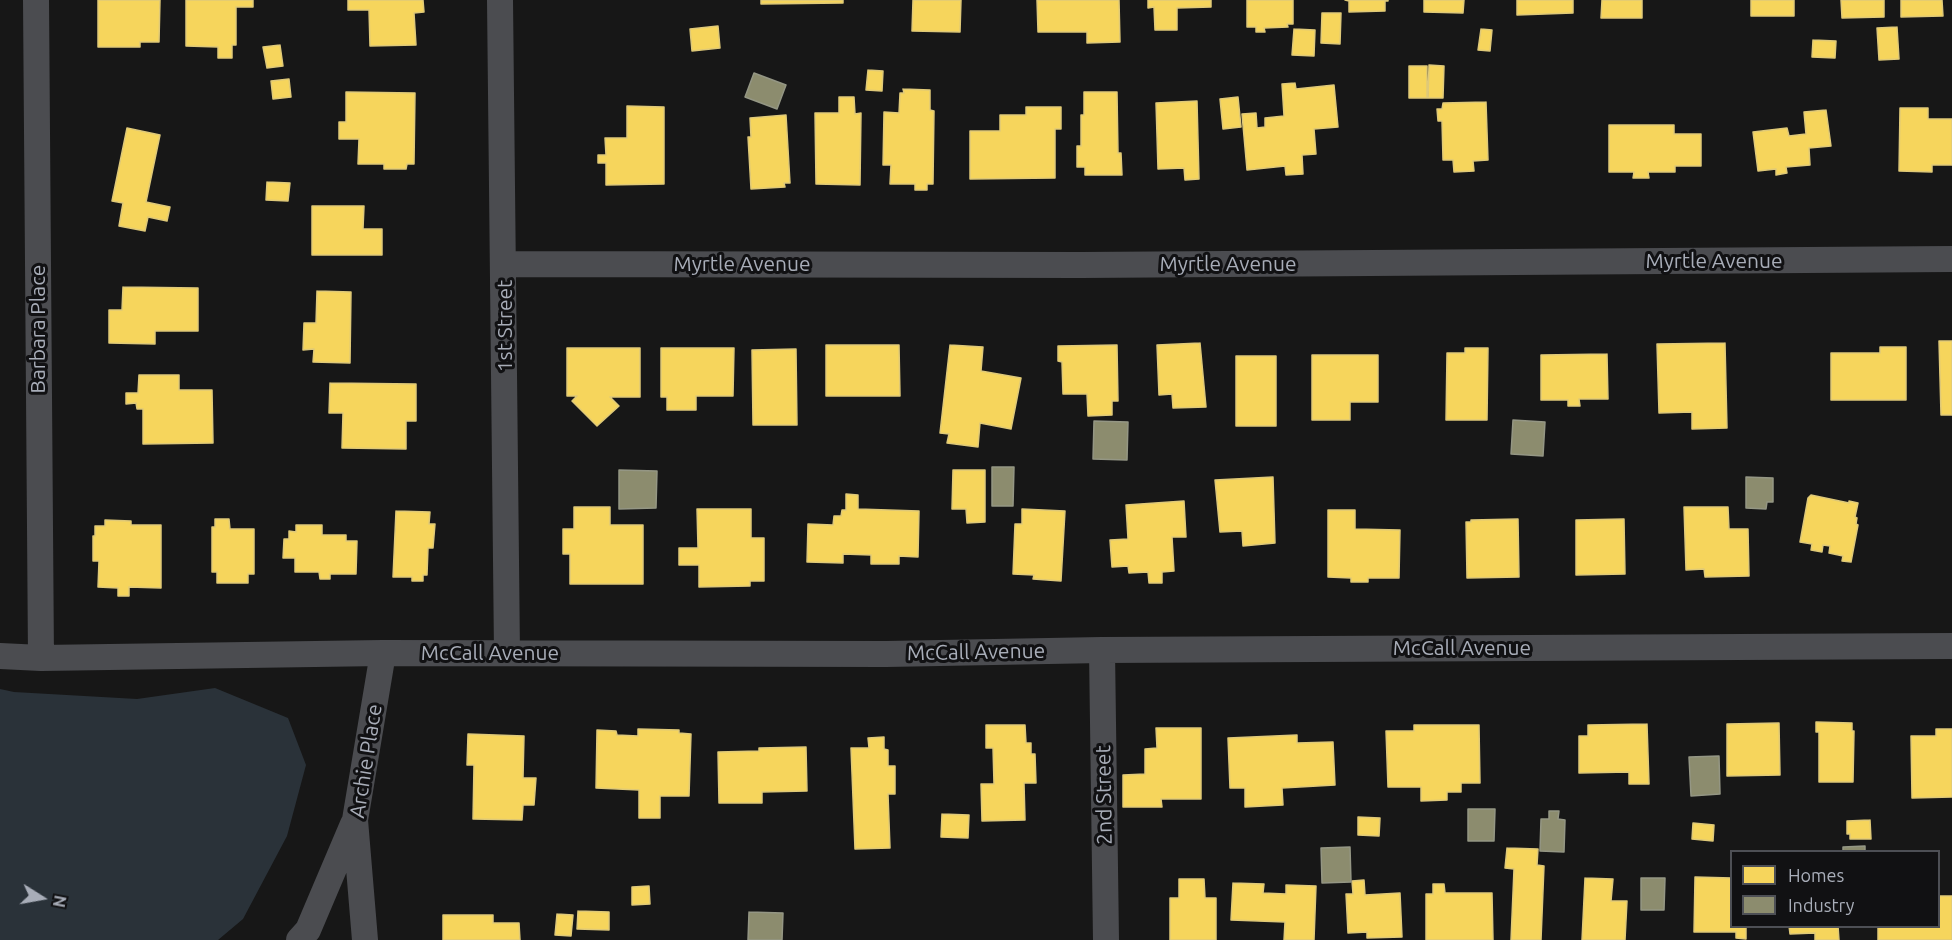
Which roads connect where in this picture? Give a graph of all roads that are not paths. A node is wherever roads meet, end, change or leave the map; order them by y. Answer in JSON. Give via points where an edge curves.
{"nodes":[{"id":1,"x":36,"y":0,"type":"edge"},
{"id":2,"x":500,"y":0,"type":"edge"},
{"id":3,"x":1952,"y":260,"type":"edge"},
{"id":4,"x":504,"y":264,"type":"junction"},
{"id":5,"x":1952,"y":646,"type":"edge"},
{"id":6,"x":1102,"y":650,"type":"junction"},
{"id":7,"x":383,"y":653,"type":"junction"},
{"id":8,"x":507,"y":653,"type":"junction"},
{"id":9,"x":0,"y":656,"type":"edge"},
{"id":10,"x":41,"y":658,"type":"junction"},
{"id":11,"x":354,"y":820,"type":"junction"},
{"id":12,"x":299,"y":940,"type":"edge"},
{"id":13,"x":365,"y":940,"type":"edge"},
{"id":14,"x":1106,"y":940,"type":"edge"}],
"edges":[{"from":1,"to":10,"type":"street","name":"Barbara Place"},
{"from":2,"to":4,"type":"street","name":"1st Street"},
{"from":3,"to":4,"type":"street","name":"Myrtle Avenue"},
{"from":4,"to":8,"type":"street","name":"1st Street"},
{"from":5,"to":6,"type":"street","name":"McCall Avenue"},
{"from":6,"to":8,"type":"street","name":"McCall Avenue"},
{"from":6,"to":14,"type":"street","name":"2nd Street"},
{"from":7,"to":8,"type":"street","name":"McCall Avenue"},
{"from":7,"to":10,"type":"street","name":"McCall Avenue"},
{"from":7,"to":11,"type":"street","name":"Archie Place"},
{"from":9,"to":10,"type":"street","name":"McCall Avenue"},
{"from":11,"to":12,"type":"street","via":[[308,930]]},
{"from":11,"to":13,"type":"street","name":"Archie Place"}]}
